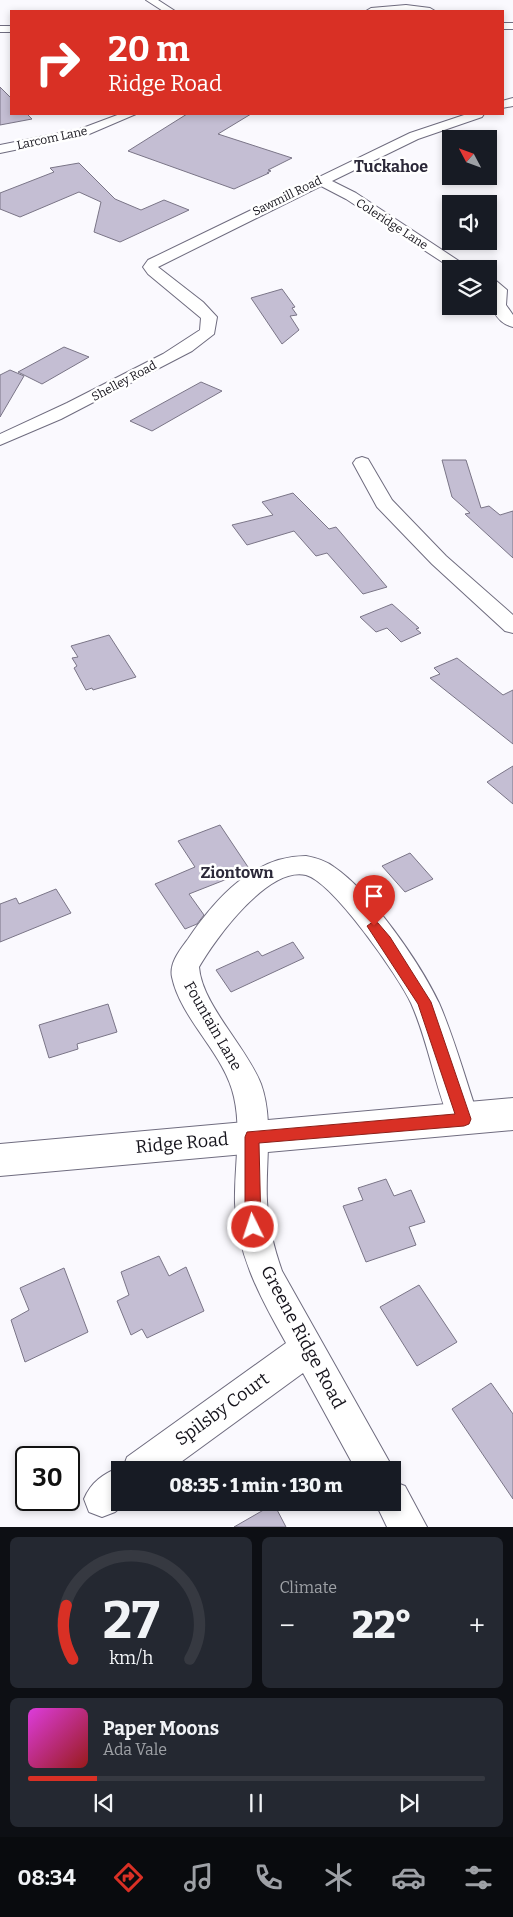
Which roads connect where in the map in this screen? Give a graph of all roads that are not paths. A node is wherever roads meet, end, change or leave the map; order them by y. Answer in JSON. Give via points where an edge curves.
{"nodes":[{"id":1,"x":151,"y":0,"type":"edge"},
{"id":2,"x":371,"y":8,"type":"edge"},
{"id":3,"x":168,"y":10,"type":"edge"},
{"id":4,"x":422,"y":10,"type":"edge"},
{"id":5,"x":127,"y":115,"type":"edge"},
{"id":6,"x":475,"y":115,"type":"edge"},
{"id":7,"x":0,"y":149,"type":"edge"},
{"id":8,"x":320,"y":180,"type":"junction"},
{"id":9,"x":450,"y":260,"type":"edge"},
{"id":10,"x":192,"y":300,"type":"joint"},
{"id":11,"x":497,"y":304,"type":"edge"},
{"id":12,"x":513,"y":322,"type":"edge"},
{"id":13,"x":0,"y":440,"type":"edge"},
{"id":14,"x":362,"y":463,"type":"dead end"},
{"id":15,"x":513,"y":626,"type":"edge"},
{"id":16,"x":513,"y":1114,"type":"edge"},
{"id":17,"x":464,"y":1119,"type":"junction"},
{"id":18,"x":252,"y":1137,"type":"junction"},
{"id":19,"x":0,"y":1160,"type":"edge"},
{"id":20,"x":306,"y":1350,"type":"junction"},
{"id":21,"x":152,"y":1461,"type":"edge"},
{"id":22,"x":371,"y":1461,"type":"edge"},
{"id":23,"x":399,"y":1511,"type":"edge"},
{"id":24,"x":408,"y":1527,"type":"edge"}],
"edges":[{"from":1,"to":3,"type":"street"},
{"from":2,"to":4,"type":"street"},
{"from":5,"to":7,"type":"street","name":"Larcom Lane","via":[[83,132]]},
{"from":6,"to":8,"type":"street","name":"Sawmill Road","via":[[414,136]]},
{"from":8,"to":9,"type":"street","name":"Coleridge Lane","via":[[351,196]]},
{"from":8,"to":10,"type":"street","name":"Sawmill Road","via":[[153,263],[150,267],[153,271]]},
{"from":10,"to":13,"type":"street","name":"Shelley Road","via":[[209,317],[210,326],[205,335],[80,404]]},
{"from":11,"to":12,"type":"street","via":[[499,312]]},
{"from":14,"to":15,"type":"street","via":[[384,503],[446,566]]},
{"from":16,"to":17,"type":"street","name":"Ridge Road"},
{"from":17,"to":18,"type":"street","name":"Ridge Road"},
{"from":17,"to":18,"type":"street","name":"Fountain Lane","via":[[424,1002],[385,941],[339,884],[315,867],[287,866],[255,883],[230,903],[185,965],[186,981],[245,1083],[252,1108]]},
{"from":18,"to":19,"type":"street","name":"Ridge Road"},
{"from":18,"to":20,"type":"street","name":"Greene Ridge Road","via":[[251,1202],[258,1251],[269,1280]]},
{"from":20,"to":21,"type":"street","name":"Spilsby Court"},
{"from":20,"to":22,"type":"street","name":"Greene Ridge Road"},
{"from":23,"to":24,"type":"street"}]}
